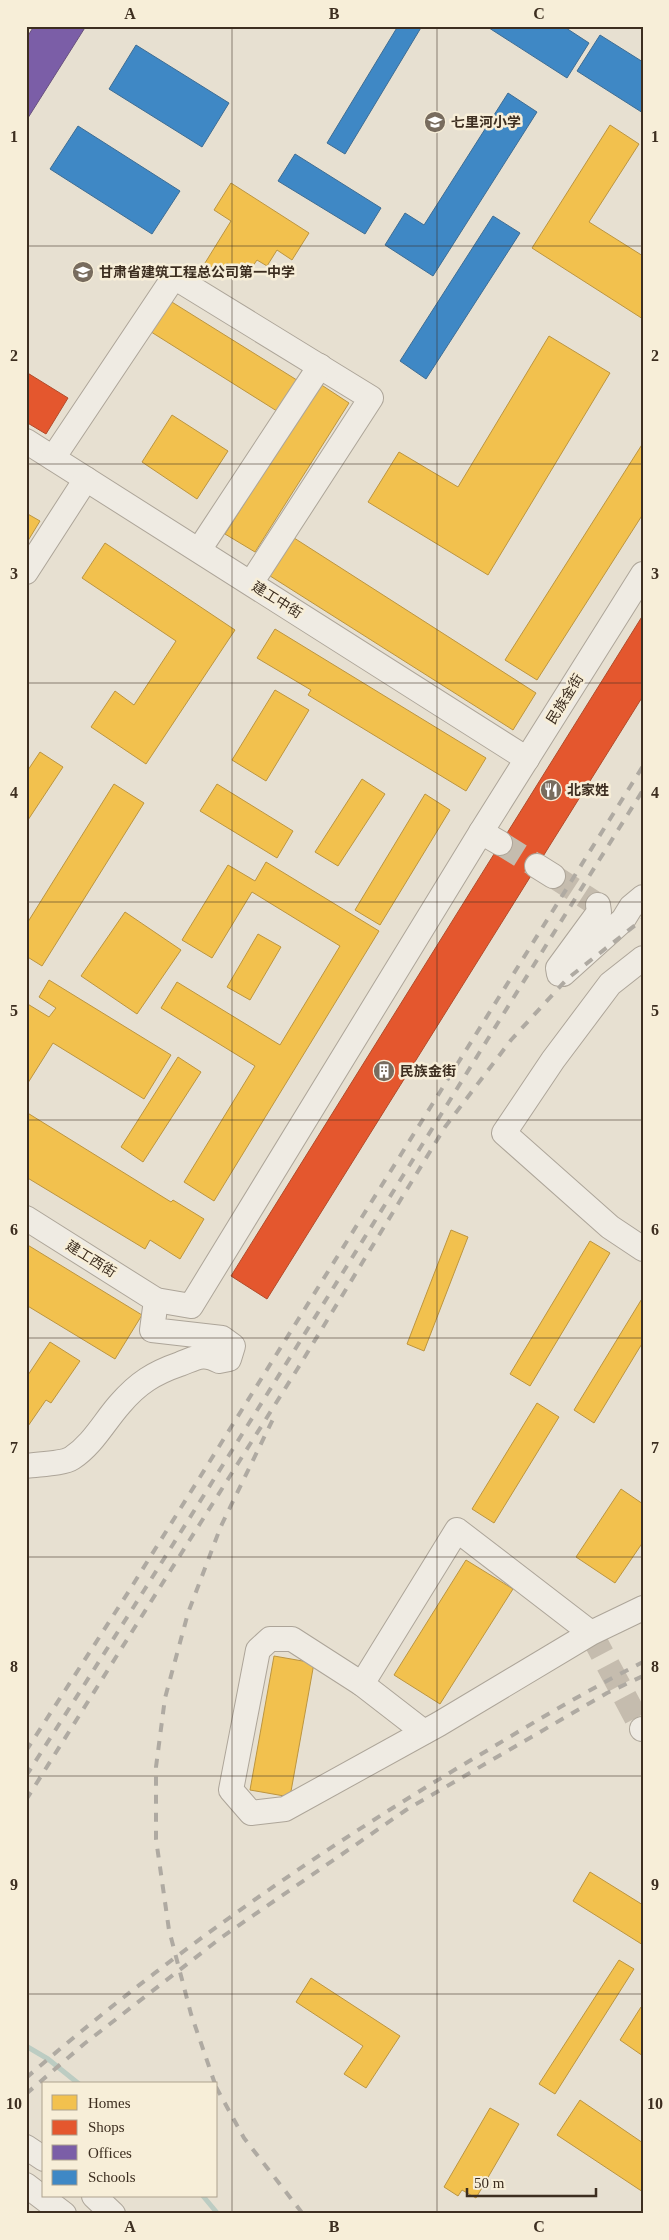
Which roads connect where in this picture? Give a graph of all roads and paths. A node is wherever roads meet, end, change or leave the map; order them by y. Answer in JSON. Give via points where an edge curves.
{"nodes":[{"id":1,"x":320,"y":366,"type":"junction"},
{"id":2,"x":26,"y":441,"type":"edge"},
{"id":3,"x":53,"y":458,"type":"junction"},
{"id":4,"x":86,"y":479,"type":"junction"},
{"id":5,"x":199,"y":550,"type":"junction"},
{"id":6,"x":26,"y":572,"type":"edge"},
{"id":7,"x":643,"y":574,"type":"edge"},
{"id":8,"x":250,"y":583,"type":"junction"},
{"id":9,"x":527,"y":759,"type":"junction"},
{"id":10,"x":643,"y":897,"type":"edge"},
{"id":11,"x":598,"y":905,"type":"dead end"},
{"id":12,"x":643,"y":958,"type":"edge"},
{"id":13,"x":26,"y":1218,"type":"edge"},
{"id":14,"x":643,"y":1249,"type":"edge"},
{"id":15,"x":156,"y":1300,"type":"junction"},
{"id":16,"x":26,"y":1466,"type":"edge"},
{"id":17,"x":643,"y":1608,"type":"edge"},
{"id":18,"x":591,"y":1633,"type":"junction"},
{"id":19,"x":362,"y":1684,"type":"junction"},
{"id":20,"x":424,"y":1732,"type":"junction"},
{"id":21,"x":26,"y":2147,"type":"edge"},
{"id":22,"x":42,"y":2157,"type":"edge"},
{"id":23,"x":26,"y":2185,"type":"edge"},
{"id":24,"x":42,"y":2197,"type":"edge"},
{"id":25,"x":43,"y":2198,"type":"edge"},
{"id":26,"x":96,"y":2198,"type":"edge"},
{"id":27,"x":64,"y":2214,"type":"edge"},
{"id":28,"x":113,"y":2214,"type":"edge"}],
"edges":[{"from":1,"to":3,"type":"street","via":[[174,277]]},
{"from":1,"to":5,"type":"street"},
{"from":1,"to":8,"type":"street","via":[[370,398]]},
{"from":2,"to":3,"type":"street","name":"建工中街"},
{"from":3,"to":4,"type":"street","name":"建工中街"},
{"from":4,"to":5,"type":"street","name":"建工中街"},
{"from":4,"to":6,"type":"street"},
{"from":5,"to":8,"type":"street","name":"建工中街"},
{"from":7,"to":9,"type":"street","name":"民族金街"},
{"from":8,"to":9,"type":"street","name":"建工中街"},
{"from":9,"to":15,"type":"street","name":"民族金街","via":[[490,837],[191,1306]]},
{"from":10,"to":11,"type":"street","via":[[623,920],[560,974],[558,968],[599,912]]},
{"from":12,"to":14,"type":"street","via":[[610,984],[504,1133],[610,1227]]},
{"from":13,"to":15,"type":"street","name":"建工西街"},
{"from":15,"to":16,"type":"street","via":[[152,1330],[222,1338],[233,1346],[229,1359],[219,1361],[210,1356],[196,1357],[158,1371],[120,1404],[96,1435],[70,1460]]},
{"from":17,"to":18,"type":"street"},
{"from":18,"to":19,"type":"street","via":[[457,1530]]},
{"from":18,"to":20,"type":"street"},
{"from":19,"to":20,"type":"street"},
{"from":19,"to":20,"type":"street","via":[[292,1639],[270,1639],[258,1650],[231,1790],[251,1813],[285,1809]]},
{"from":21,"to":22,"type":"street"},
{"from":23,"to":24,"type":"street"},
{"from":25,"to":27,"type":"street"},
{"from":26,"to":28,"type":"street"}]}
